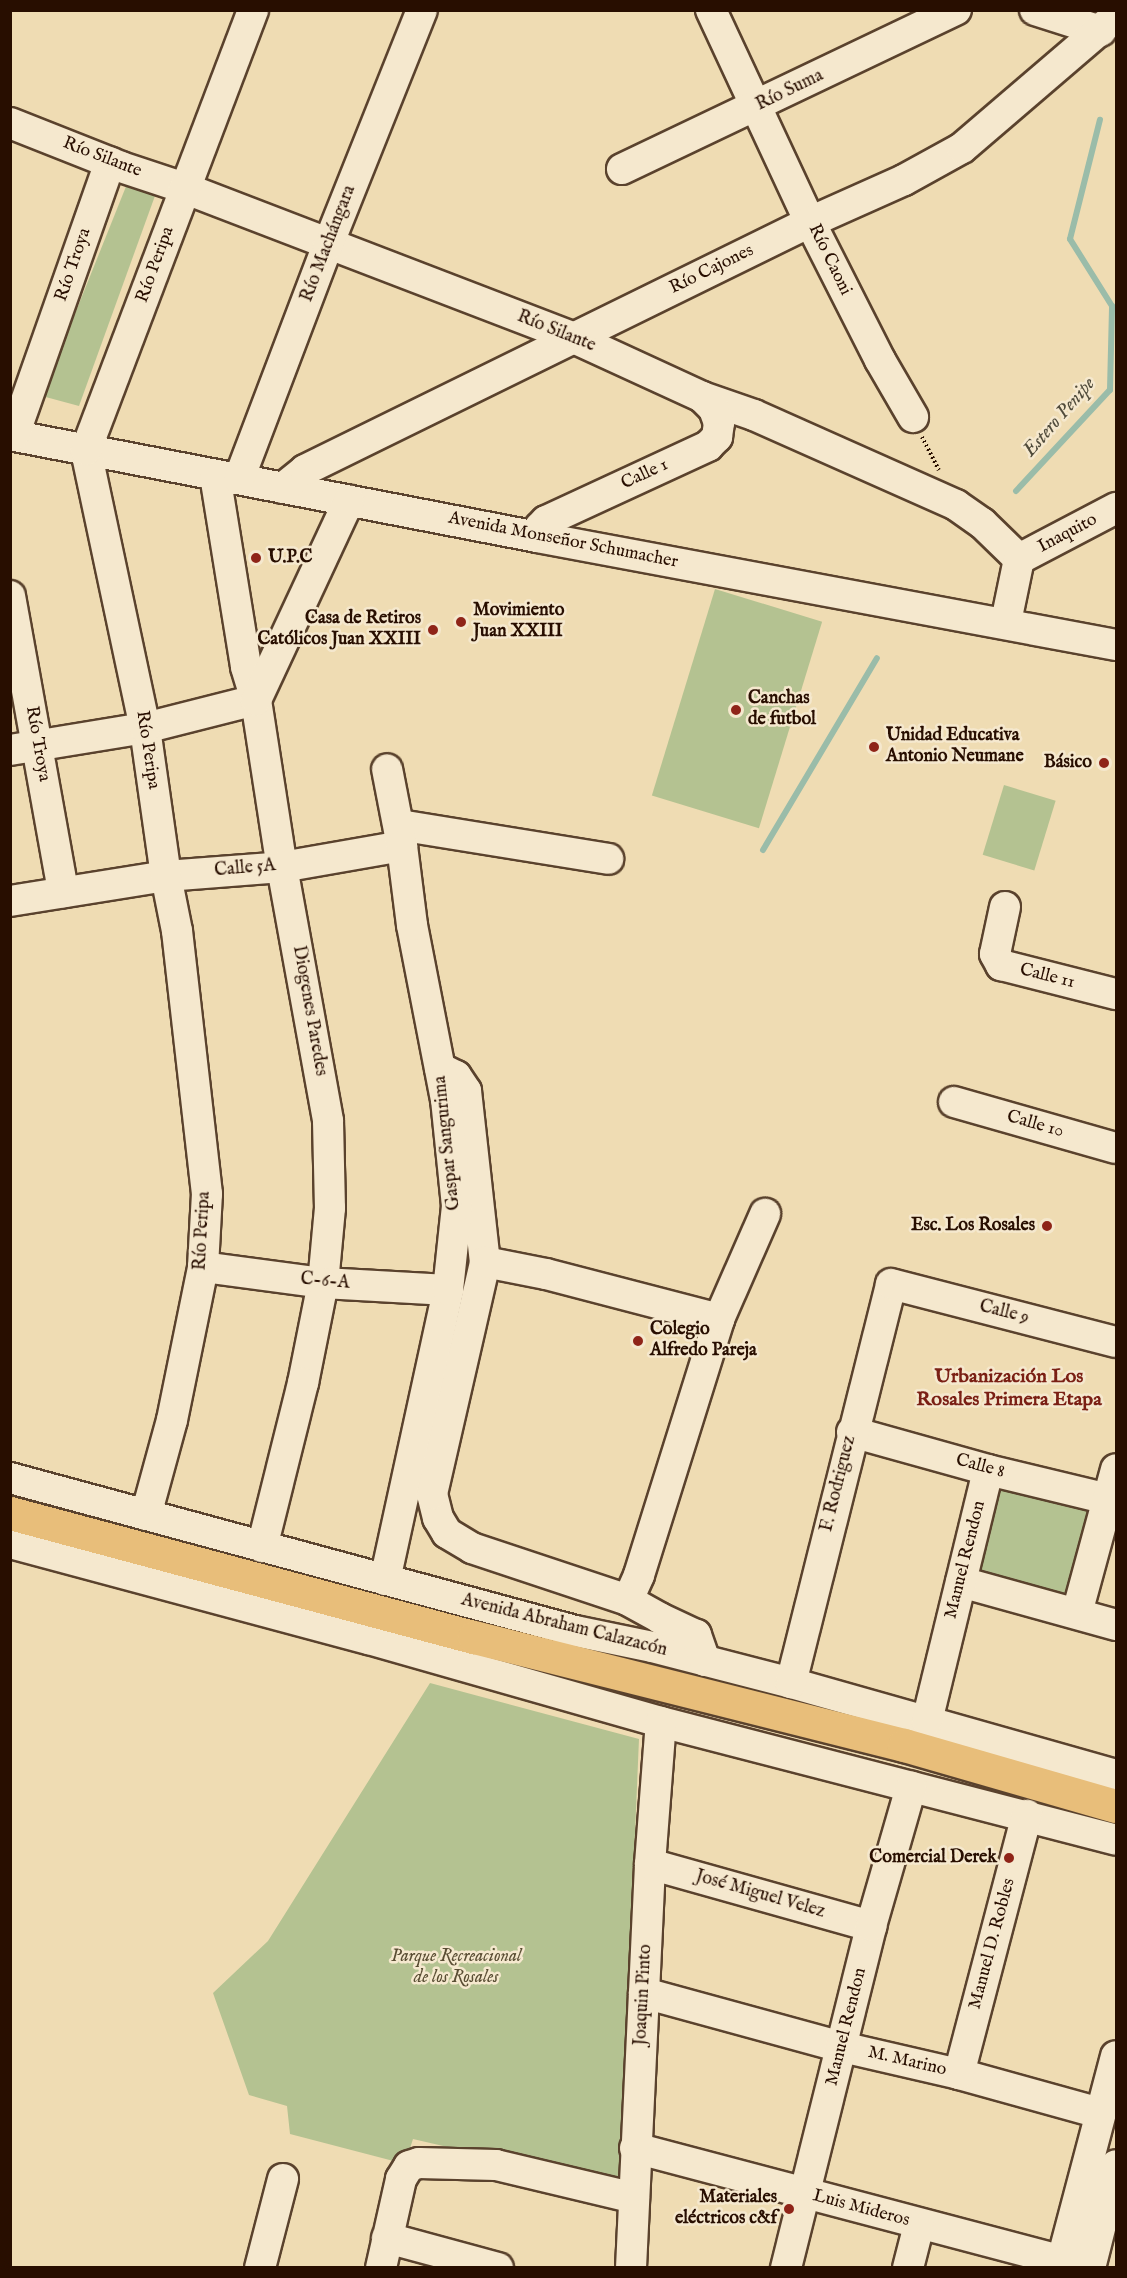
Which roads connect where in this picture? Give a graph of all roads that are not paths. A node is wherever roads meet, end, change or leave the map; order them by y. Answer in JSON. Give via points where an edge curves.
{"nodes":[{"id":1,"x":253,"y":10,"type":"edge"},
{"id":2,"x":422,"y":10,"type":"edge"},
{"id":3,"x":711,"y":10,"type":"edge"},
{"id":4,"x":956,"y":10,"type":"edge"},
{"id":5,"x":1035,"y":10,"type":"edge"},
{"id":6,"x":1109,"y":24,"type":"edge"},
{"id":7,"x":757,"y":107,"type":"junction"},
{"id":8,"x":10,"y":123,"type":"edge"},
{"id":9,"x":110,"y":162,"type":"junction"},
{"id":10,"x":622,"y":169,"type":"dead end"},
{"id":11,"x":184,"y":188,"type":"junction"},
{"id":12,"x":810,"y":222,"type":"junction"},
{"id":13,"x":328,"y":245,"type":"junction"},
{"id":14,"x":574,"y":338,"type":"junction"},
{"id":15,"x":702,"y":397,"type":"junction"},
{"id":16,"x":913,"y":417,"type":"road end"},
{"id":17,"x":12,"y":435,"type":"edge"},
{"id":18,"x":86,"y":450,"type":"junction"},
{"id":19,"x":227,"y":477,"type":"junction"},
{"id":20,"x":283,"y":488,"type":"junction"},
{"id":21,"x":350,"y":501,"type":"junction"},
{"id":22,"x":1116,"y":508,"type":"edge"},
{"id":23,"x":537,"y":537,"type":"junction"},
{"id":24,"x":1020,"y":560,"type":"junction"},
{"id":25,"x":10,"y":596,"type":"edge"},
{"id":26,"x":1006,"y":622,"type":"junction"},
{"id":27,"x":1116,"y":645,"type":"edge"},
{"id":28,"x":256,"y":700,"type":"junction"},
{"id":29,"x":145,"y":728,"type":"junction"},
{"id":30,"x":24,"y":748,"type":"edge"},
{"id":31,"x":387,"y":769,"type":"dead end"},
{"id":32,"x":400,"y":836,"type":"junction"},
{"id":33,"x":608,"y":859,"type":"dead end"},
{"id":34,"x":282,"y":867,"type":"junction"},
{"id":35,"x":166,"y":876,"type":"junction"},
{"id":36,"x":63,"y":892,"type":"junction"},
{"id":37,"x":10,"y":901,"type":"edge"},
{"id":38,"x":1005,"y":907,"type":"dead end"},
{"id":39,"x":1116,"y":994,"type":"edge"},
{"id":40,"x":440,"y":1068,"type":"junction"},
{"id":41,"x":954,"y":1102,"type":"dead end"},
{"id":42,"x":1116,"y":1148,"type":"edge"},
{"id":43,"x":765,"y":1215,"type":"dead end"},
{"id":44,"x":485,"y":1262,"type":"junction"},
{"id":45,"x":203,"y":1267,"type":"junction"},
{"id":46,"x":323,"y":1283,"type":"junction"},
{"id":47,"x":891,"y":1284,"type":"joint"},
{"id":48,"x":448,"y":1290,"type":"junction"},
{"id":49,"x":720,"y":1319,"type":"junction"},
{"id":50,"x":1116,"y":1342,"type":"edge"},
{"id":51,"x":852,"y":1432,"type":"junction"},
{"id":52,"x":1116,"y":1468,"type":"edge"},
{"id":53,"x":988,"y":1470,"type":"junction"},
{"id":54,"x":10,"y":1478,"type":"edge"},
{"id":55,"x":1108,"y":1499,"type":"junction"},
{"id":56,"x":10,"y":1513,"type":"edge"},
{"id":57,"x":146,"y":1515,"type":"junction"},
{"id":58,"x":10,"y":1543,"type":"edge"},
{"id":59,"x":262,"y":1547,"type":"junction"},
{"id":60,"x":385,"y":1580,"type":"junction"},
{"id":61,"x":961,"y":1582,"type":"junction"},
{"id":62,"x":628,"y":1600,"type":"junction"},
{"id":63,"x":1077,"y":1613,"type":"junction"},
{"id":64,"x":1116,"y":1624,"type":"edge"},
{"id":65,"x":705,"y":1661,"type":"junction"},
{"id":66,"x":791,"y":1683,"type":"junction"},
{"id":67,"x":927,"y":1721,"type":"junction"},
{"id":68,"x":661,"y":1722,"type":"junction"},
{"id":69,"x":1116,"y":1775,"type":"edge"},
{"id":70,"x":910,"y":1787,"type":"junction"},
{"id":71,"x":1116,"y":1806,"type":"edge"},
{"id":72,"x":1027,"y":1815,"type":"junction"},
{"id":73,"x":1116,"y":1840,"type":"edge"},
{"id":74,"x":650,"y":1864,"type":"junction"},
{"id":75,"x":871,"y":1926,"type":"junction"},
{"id":76,"x":644,"y":1992,"type":"junction"},
{"id":77,"x":842,"y":2047,"type":"junction"},
{"id":78,"x":1116,"y":2056,"type":"edge"},
{"id":79,"x":959,"y":2074,"type":"junction"},
{"id":80,"x":1101,"y":2113,"type":"junction"},
{"id":81,"x":635,"y":2148,"type":"junction"},
{"id":82,"x":1116,"y":2165,"type":"edge"},
{"id":83,"x":283,"y":2179,"type":"dead end"},
{"id":84,"x":805,"y":2195,"type":"junction"},
{"id":85,"x":634,"y":2198,"type":"junction"},
{"id":86,"x":919,"y":2225,"type":"junction"},
{"id":87,"x":387,"y":2238,"type":"junction"},
{"id":88,"x":1075,"y":2266,"type":"edge"},
{"id":89,"x":260,"y":2268,"type":"edge"},
{"id":90,"x":381,"y":2268,"type":"edge"},
{"id":91,"x":498,"y":2268,"type":"edge"},
{"id":92,"x":631,"y":2268,"type":"edge"},
{"id":93,"x":786,"y":2268,"type":"edge"},
{"id":94,"x":908,"y":2268,"type":"edge"}],
"edges":[{"from":1,"to":11,"type":"street","name":"Río Peripa"},
{"from":2,"to":13,"type":"street","name":"Río Machángara"},
{"from":3,"to":7,"type":"street","name":"Río Caoni"},
{"from":4,"to":7,"type":"street","name":"Río Suma"},
{"from":5,"to":6,"type":"street"},
{"from":6,"to":12,"type":"street","name":"Río Cajones","via":[[962,148],[904,180]]},
{"from":7,"to":10,"type":"street","name":"Río Suma"},
{"from":7,"to":12,"type":"street","name":"Río Caoni"},
{"from":8,"to":9,"type":"street","name":"Río Silante"},
{"from":9,"to":11,"type":"street","name":"Río Silante"},
{"from":9,"to":17,"type":"street","name":"Río Troya"},
{"from":11,"to":13,"type":"street","name":"Río Silante"},
{"from":11,"to":18,"type":"street","name":"Río Peripa"},
{"from":12,"to":14,"type":"street","name":"Río Cajones"},
{"from":12,"to":16,"type":"street","name":"Río Caoni"},
{"from":13,"to":14,"type":"street","name":"Río Silante"},
{"from":13,"to":19,"type":"street","name":"Río Machángara"},
{"from":14,"to":15,"type":"street","name":"Río Silante"},
{"from":14,"to":20,"type":"street","name":"Río Cajones","via":[[305,470]]},
{"from":15,"to":23,"type":"street","name":"Calle 1","via":[[714,409],[719,423],[717,437],[708,446],[546,521]]},
{"from":15,"to":24,"type":"street","name":"Río Silante","via":[[754,415],[956,505]]},
{"from":17,"to":18,"type":"street","name":"Avenida Monseñor Schumacher"},
{"from":18,"to":19,"type":"street","name":"Avenida Monseñor Schumacher"},
{"from":18,"to":29,"type":"street","name":"Río Peripa"},
{"from":19,"to":20,"type":"street","name":"Avenida Monseñor Schumacher"},
{"from":19,"to":28,"type":"street","name":"Diogenes Paredes","via":[[246,667]]},
{"from":20,"to":21,"type":"street","name":"Avenida Monseñor Schumacher"},
{"from":21,"to":23,"type":"street","name":"Avenida Monseñor Schumacher"},
{"from":21,"to":28,"type":"street"},
{"from":22,"to":24,"type":"street","name":"Inaquito"},
{"from":23,"to":26,"type":"street","name":"Avenida Monseñor Schumacher"},
{"from":24,"to":26,"type":"street"},
{"from":25,"to":30,"type":"street","name":"Río Troya"},
{"from":26,"to":27,"type":"street","name":"Avenida Monseñor Schumacher"},
{"from":28,"to":29,"type":"street"},
{"from":28,"to":34,"type":"street","name":"Diogenes Paredes"},
{"from":29,"to":30,"type":"street"},
{"from":29,"to":35,"type":"street","name":"Río Peripa"},
{"from":30,"to":36,"type":"street","name":"Río Troya"},
{"from":31,"to":32,"type":"street"},
{"from":32,"to":33,"type":"street"},
{"from":32,"to":34,"type":"street","name":"Calle 5A"},
{"from":32,"to":40,"type":"street","name":"Gaspar Sangurima","via":[[412,926]]},
{"from":34,"to":35,"type":"street","name":"Calle 5A"},
{"from":34,"to":46,"type":"street","name":"Diogenes Paredes","via":[[328,1121],[330,1208]]},
{"from":35,"to":36,"type":"street","name":"Calle 5A"},
{"from":35,"to":45,"type":"street","name":"Río Peripa","via":[[177,931],[207,1194]]},
{"from":36,"to":37,"type":"street","name":"Calle 5A"},
{"from":38,"to":39,"type":"street","name":"Calle 11","via":[[995,954],[1001,965]]},
{"from":40,"to":44,"type":"street","via":[[456,1076],[466,1091]]},
{"from":40,"to":48,"type":"street","name":"Gaspar Sangurima","via":[[457,1206]]},
{"from":41,"to":42,"type":"street","name":"Calle 10"},
{"from":43,"to":49,"type":"street"},
{"from":44,"to":49,"type":"street"},
{"from":44,"to":62,"type":"street","via":[[432,1494],[438,1518],[447,1533],[472,1548]]},
{"from":45,"to":46,"type":"street","name":"C-6-A"},
{"from":45,"to":57,"type":"street","name":"Río Peripa","via":[[172,1420]]},
{"from":46,"to":48,"type":"street","name":"C-6-A"},
{"from":46,"to":59,"type":"street","name":"Diogenes Paredes","via":[[303,1383]]},
{"from":47,"to":50,"type":"street","name":"Calle 9"},
{"from":47,"to":51,"type":"street","name":"F. Rodriguez"},
{"from":48,"to":60,"type":"street","name":"Gaspar Sangurima"},
{"from":49,"to":62,"type":"street"},
{"from":51,"to":53,"type":"street","name":"Calle 8"},
{"from":51,"to":66,"type":"street","name":"F. Rodriguez"},
{"from":52,"to":55,"type":"street"},
{"from":53,"to":55,"type":"street","name":"Calle 8"},
{"from":53,"to":61,"type":"street","name":"Manuel Rendon"},
{"from":54,"to":57,"type":"street","name":"Avenida Abraham Calazacón"},
{"from":55,"to":63,"type":"street"},
{"from":56,"to":71,"type":"main road","name":"Avenida Abraham Calazacón","via":[[474,1637],[904,1745]]},
{"from":57,"to":59,"type":"street","name":"Avenida Abraham Calazacón"},
{"from":58,"to":68,"type":"street"},
{"from":59,"to":60,"type":"street","name":"Avenida Abraham Calazacón"},
{"from":60,"to":65,"type":"street","name":"Avenida Abraham Calazacón"},
{"from":61,"to":63,"type":"street"},
{"from":61,"to":67,"type":"street","name":"Manuel Rendon"},
{"from":62,"to":65,"type":"street","via":[[696,1635]]},
{"from":63,"to":64,"type":"street"},
{"from":65,"to":66,"type":"street","name":"Avenida Abraham Calazacón"},
{"from":66,"to":67,"type":"street","name":"Avenida Abraham Calazacón"},
{"from":67,"to":69,"type":"street","name":"Avenida Abraham Calazacón"},
{"from":68,"to":70,"type":"street"},
{"from":68,"to":74,"type":"street","name":"Joaquin Pinto"},
{"from":70,"to":72,"type":"street"},
{"from":70,"to":75,"type":"street","name":"Manuel Rendon"},
{"from":72,"to":73,"type":"street"},
{"from":72,"to":79,"type":"street","name":"Manuel D. Robles"},
{"from":74,"to":75,"type":"street","name":"José Miguel Velez"},
{"from":74,"to":76,"type":"street","name":"Joaquin Pinto"},
{"from":75,"to":77,"type":"street","name":"Manuel Rendon"},
{"from":76,"to":77,"type":"street","name":"M. Marino"},
{"from":76,"to":81,"type":"street","name":"Joaquin Pinto"},
{"from":77,"to":79,"type":"street","name":"M. Marino"},
{"from":77,"to":84,"type":"street","name":"Manuel Rendon"},
{"from":78,"to":80,"type":"street"},
{"from":79,"to":80,"type":"street","name":"M. Marino"},
{"from":80,"to":88,"type":"street"},
{"from":81,"to":84,"type":"street","name":"Luis Mideros"},
{"from":81,"to":85,"type":"street","name":"Joaquin Pinto"},
{"from":82,"to":88,"type":"street"},
{"from":83,"to":89,"type":"street"},
{"from":84,"to":86,"type":"street","name":"Luis Mideros"},
{"from":84,"to":93,"type":"street","name":"Manuel Rendon"},
{"from":85,"to":87,"type":"street","via":[[496,2165],[419,2163],[409,2166],[401,2179]]},
{"from":85,"to":92,"type":"street","name":"Joaquin Pinto"},
{"from":86,"to":88,"type":"street","name":"Luis Mideros"},
{"from":86,"to":94,"type":"street"},
{"from":87,"to":90,"type":"street"},
{"from":87,"to":91,"type":"street"}]}
